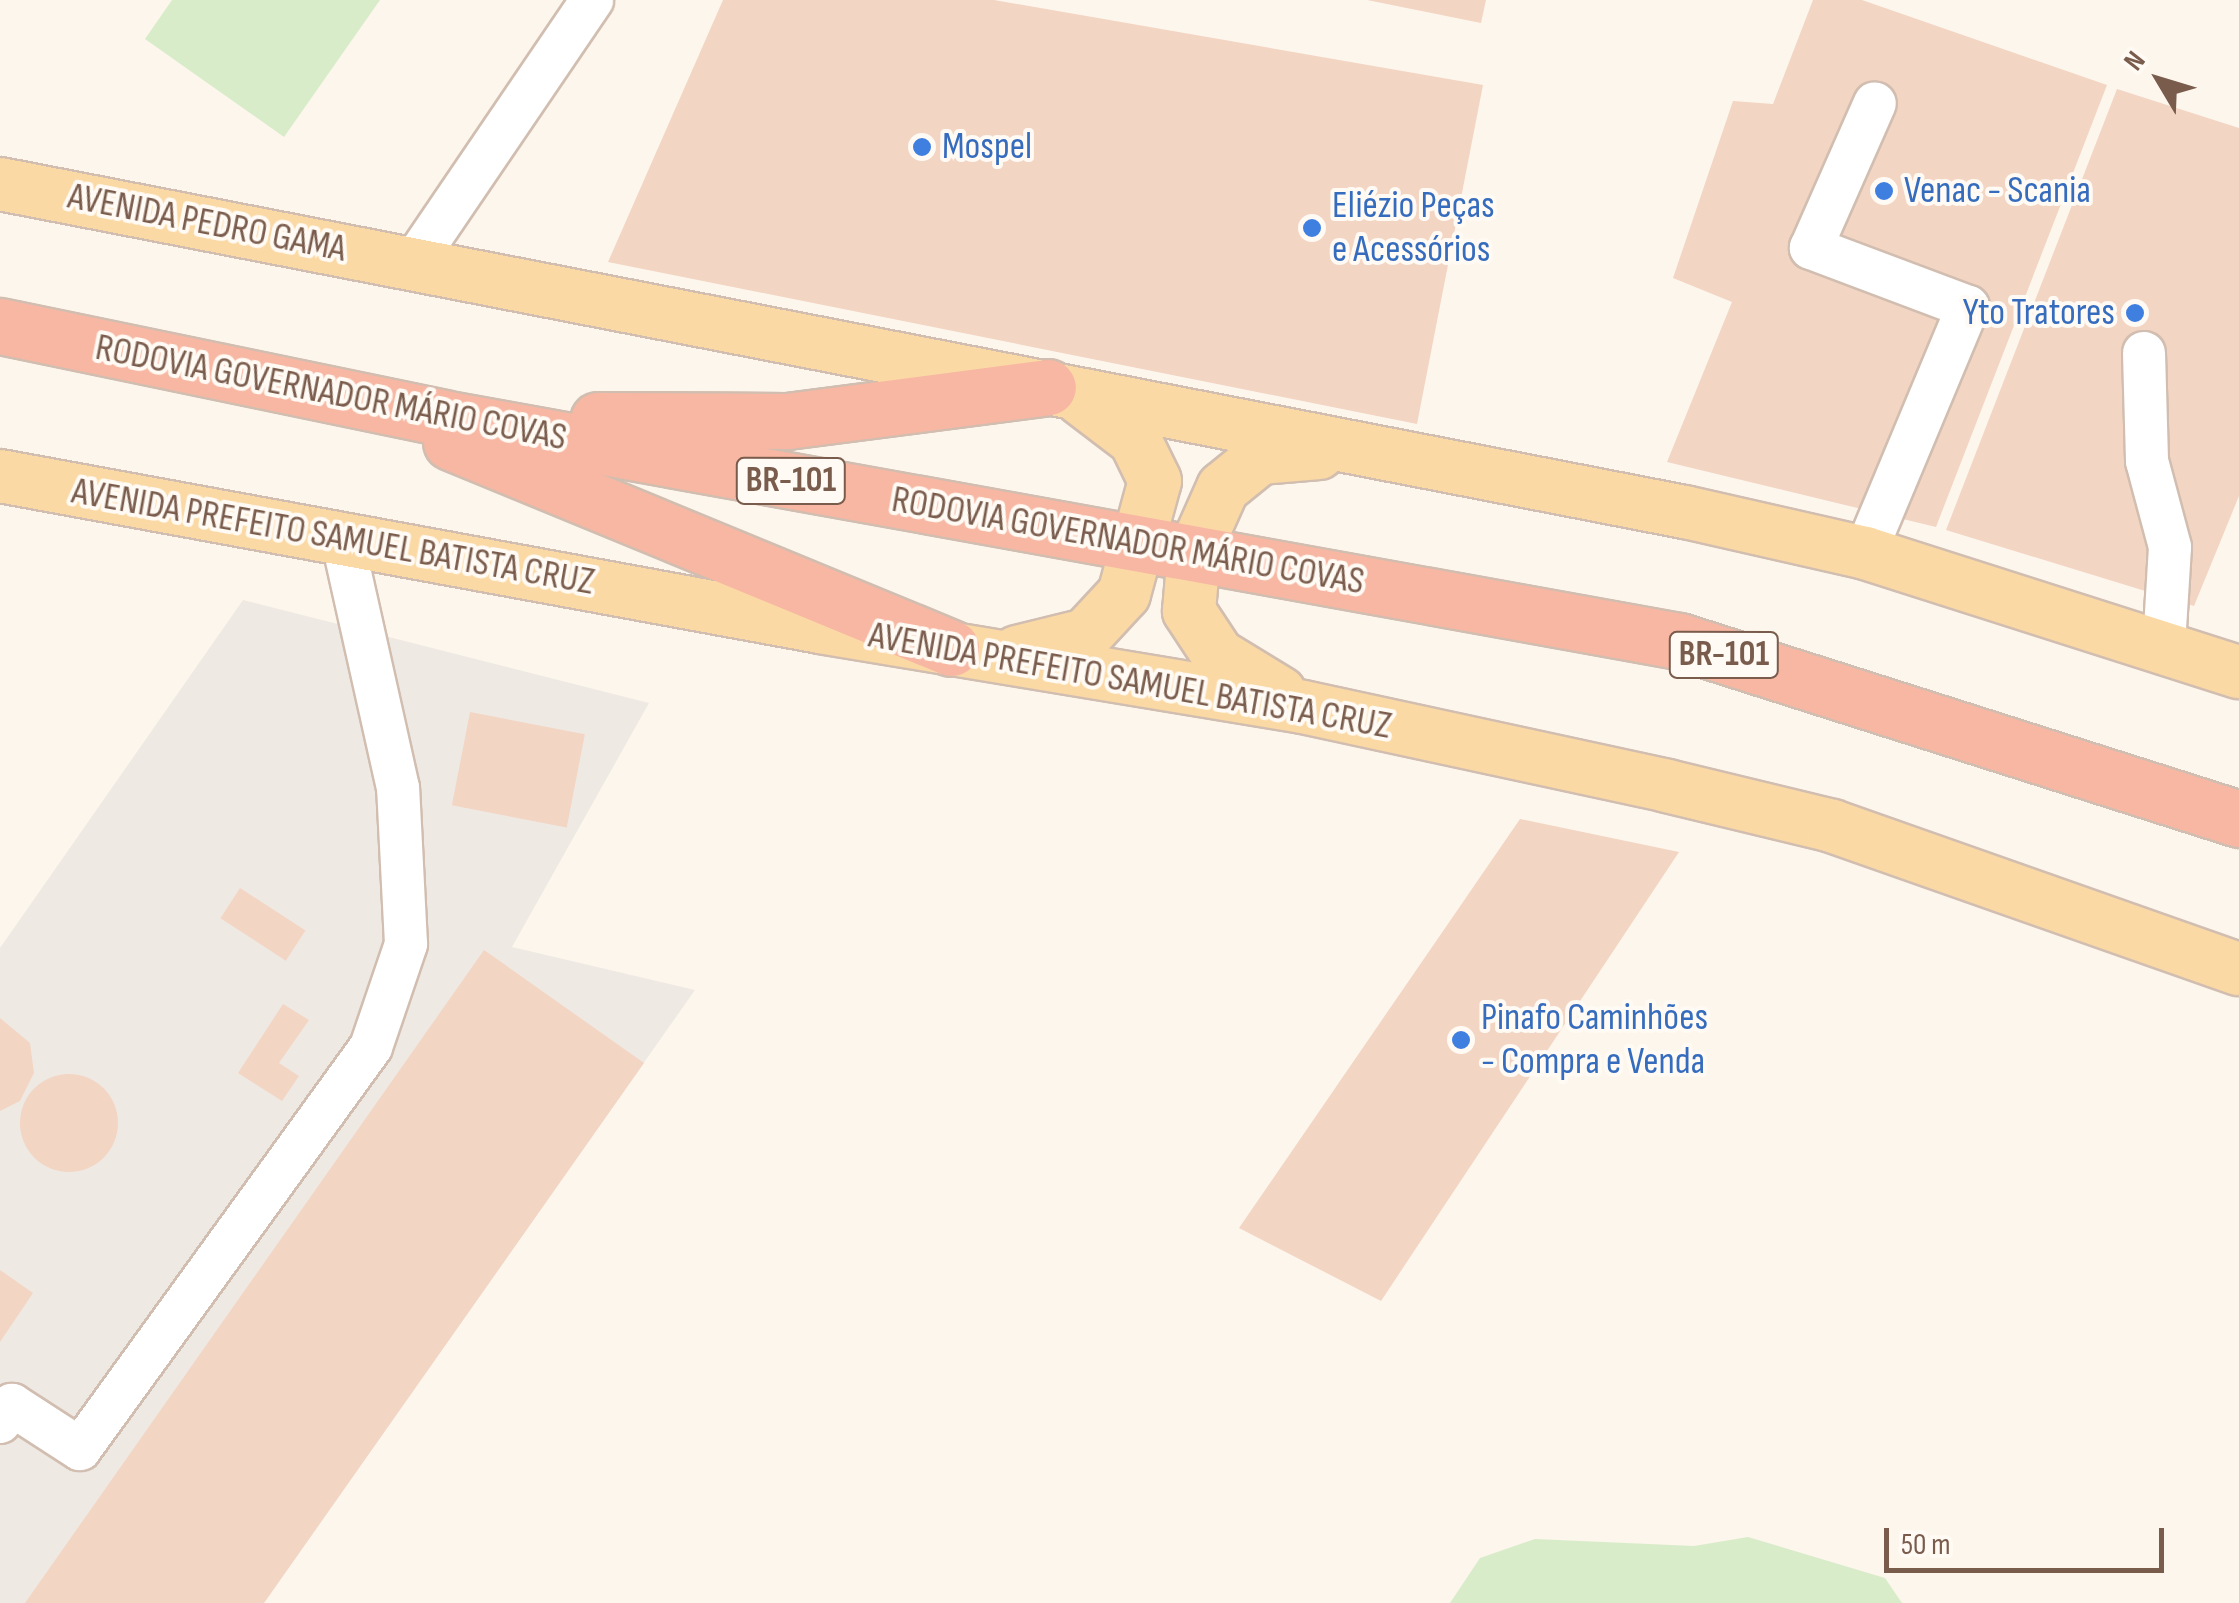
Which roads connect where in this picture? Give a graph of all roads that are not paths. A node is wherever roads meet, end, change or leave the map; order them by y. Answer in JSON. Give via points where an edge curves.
{"nodes":[{"id":1,"x":592,"y":0,"type":"edge"},
{"id":2,"x":1875,"y":103,"type":"dead end"},
{"id":3,"x":0,"y":184,"type":"edge"},
{"id":4,"x":414,"y":262,"type":"junction"},
{"id":5,"x":0,"y":326,"type":"edge"},
{"id":6,"x":2144,"y":353,"type":"dead end"},
{"id":7,"x":1059,"y":389,"type":"junction"},
{"id":8,"x":352,"y":399,"type":"junction"},
{"id":9,"x":444,"y":418,"type":"junction"},
{"id":10,"x":1348,"y":450,"type":"junction"},
{"id":11,"x":0,"y":476,"type":"edge"},
{"id":12,"x":342,"y":538,"type":"junction"},
{"id":13,"x":1138,"y":544,"type":"junction"},
{"id":14,"x":1865,"y":552,"type":"junction"},
{"id":15,"x":1194,"y":553,"type":"junction"},
{"id":16,"x":2164,"y":646,"type":"junction"},
{"id":17,"x":976,"y":652,"type":"junction"},
{"id":18,"x":2239,"y":672,"type":"edge"},
{"id":19,"x":1303,"y":706,"type":"junction"},
{"id":20,"x":2239,"y":819,"type":"edge"},
{"id":21,"x":2239,"y":969,"type":"edge"},
{"id":22,"x":0,"y":1422,"type":"edge"}],
"edges":[{"from":1,"to":4,"type":"street"},
{"from":2,"to":14,"type":"street","via":[[1811,248],[1968,307]]},
{"from":3,"to":4,"type":"main road","name":"AVENIDA PEDRO GAMA"},
{"from":4,"to":7,"type":"main road"},
{"from":5,"to":8,"type":"highway","name":"RODOVIA GOVERNADOR MÁRIO COVAS","number":"BR-101"},
{"from":6,"to":16,"type":"street","via":[[2147,461],[2170,547]]},
{"from":7,"to":9,"type":"highway","via":[[787,421]]},
{"from":7,"to":10,"type":"main road"},
{"from":7,"to":13,"type":"main road","via":[[1135,440],[1155,481]]},
{"from":8,"to":9,"type":"highway","name":"RODOVIA GOVERNADOR MÁRIO COVAS","number":"BR-101"},
{"from":8,"to":17,"type":"highway"},
{"from":9,"to":13,"type":"highway","name":"RODOVIA GOVERNADOR MÁRIO COVAS","number":"BR-101"},
{"from":10,"to":14,"type":"main road"},
{"from":10,"to":15,"type":"main road","via":[[1260,458],[1223,488]]},
{"from":11,"to":12,"type":"main road","name":"AVENIDA PREFEITO SAMUEL BATISTA CRUZ"},
{"from":12,"to":17,"type":"main road","name":"AVENIDA PREFEITO SAMUEL BATISTA CRUZ"},
{"from":12,"to":22,"type":"street","via":[[398,788],[406,944],[371,1047],[80,1449],[12,1405]]},
{"from":13,"to":15,"type":"highway","name":"RODOVIA GOVERNADOR MÁRIO COVAS","number":"BR-101"},
{"from":13,"to":17,"type":"main road","via":[[1124,594],[1086,635]]},
{"from":14,"to":16,"type":"main road"},
{"from":15,"to":19,"type":"main road","via":[[1189,611],[1218,656]]},
{"from":15,"to":20,"type":"highway","name":"RODOVIA GOVERNADOR MÁRIO COVAS","number":"BR-101","via":[[1679,641]]},
{"from":16,"to":18,"type":"main road"},
{"from":17,"to":19,"type":"main road","name":"AVENIDA PREFEITO SAMUEL BATISTA CRUZ"},
{"from":19,"to":21,"type":"main road","name":"AVENIDA PREFEITO SAMUEL BATISTA CRUZ","via":[[1832,826]]}]}
